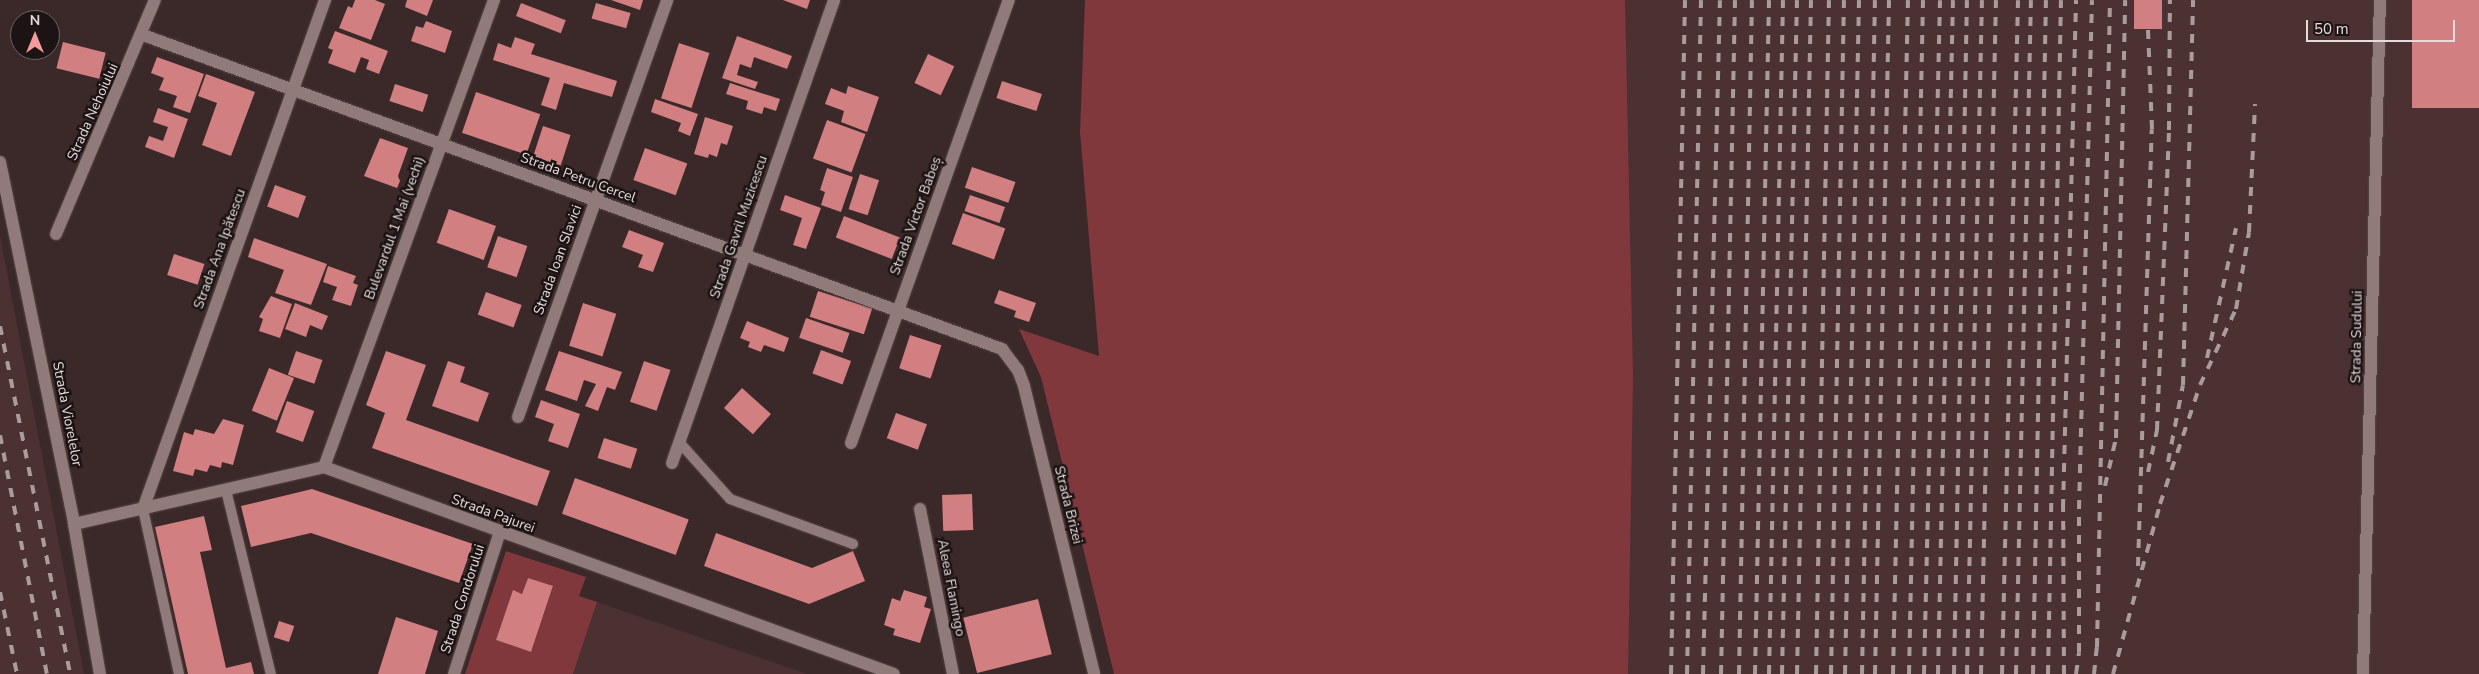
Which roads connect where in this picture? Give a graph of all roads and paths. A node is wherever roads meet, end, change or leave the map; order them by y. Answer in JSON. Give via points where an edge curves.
{"nodes":[{"id":1,"x":155,"y":0,"type":"edge"},
{"id":2,"x":325,"y":0,"type":"edge"},
{"id":3,"x":494,"y":0,"type":"edge"},
{"id":4,"x":667,"y":0,"type":"edge"},
{"id":5,"x":834,"y":0,"type":"edge"},
{"id":6,"x":1010,"y":0,"type":"edge"},
{"id":7,"x":2380,"y":0,"type":"edge"},
{"id":8,"x":143,"y":35,"type":"junction"},
{"id":9,"x":293,"y":90,"type":"junction"},
{"id":10,"x":441,"y":144,"type":"junction"},
{"id":11,"x":0,"y":162,"type":"edge"},
{"id":12,"x":595,"y":200,"type":"junction"},
{"id":13,"x":56,"y":234,"type":"dead end"},
{"id":14,"x":745,"y":254,"type":"junction"},
{"id":15,"x":898,"y":308,"type":"junction"},
{"id":16,"x":1002,"y":348,"type":"joint"},
{"id":17,"x":518,"y":418,"type":"dead end"},
{"id":18,"x":680,"y":443,"type":"junction"},
{"id":19,"x":851,"y":443,"type":"dead end"},
{"id":20,"x":672,"y":463,"type":"dead end"},
{"id":21,"x":324,"y":467,"type":"junction"},
{"id":22,"x":226,"y":490,"type":"junction"},
{"id":23,"x":143,"y":509,"type":"junction"},
{"id":24,"x":920,"y":509,"type":"dead end"},
{"id":25,"x":74,"y":524,"type":"junction"},
{"id":26,"x":500,"y":532,"type":"junction"},
{"id":27,"x":853,"y":544,"type":"dead end"},
{"id":28,"x":100,"y":674,"type":"edge"},
{"id":29,"x":179,"y":674,"type":"edge"},
{"id":30,"x":271,"y":674,"type":"edge"},
{"id":31,"x":454,"y":674,"type":"edge"},
{"id":32,"x":894,"y":674,"type":"edge"},
{"id":33,"x":953,"y":674,"type":"edge"},
{"id":34,"x":1094,"y":674,"type":"edge"},
{"id":35,"x":2363,"y":674,"type":"edge"}],
"edges":[{"from":1,"to":8,"type":"street","name":"Strada Nehoiului"},
{"from":2,"to":9,"type":"street","name":"Strada Ana Ipătescu"},
{"from":3,"to":10,"type":"street","name":"Bulevardul 1 Mai (vechi)"},
{"from":4,"to":12,"type":"street","name":"Strada Ioan Slavici"},
{"from":5,"to":14,"type":"street","name":"Strada Gavril Muzicescu"},
{"from":6,"to":15,"type":"street","name":"Strada Victor Babeș"},
{"from":7,"to":35,"type":"street","name":"Strada Sudului"},
{"from":8,"to":9,"type":"street","name":"Strada Petru Cercel"},
{"from":8,"to":13,"type":"street","name":"Strada Nehoiului"},
{"from":9,"to":10,"type":"street","name":"Strada Petru Cercel"},
{"from":9,"to":23,"type":"street","name":"Strada Ana Ipătescu"},
{"from":10,"to":12,"type":"street","name":"Strada Petru Cercel"},
{"from":10,"to":21,"type":"street","name":"Bulevardul 1 Mai (vechi)"},
{"from":11,"to":25,"type":"street","name":"Strada Viorelelor"},
{"from":12,"to":14,"type":"street","name":"Strada Petru Cercel"},
{"from":12,"to":17,"type":"street","name":"Strada Ioan Slavici"},
{"from":14,"to":15,"type":"street","name":"Strada Petru Cercel"},
{"from":14,"to":18,"type":"street","name":"Strada Gavril Muzicescu"},
{"from":15,"to":16,"type":"street","name":"Strada Petru Cercel"},
{"from":15,"to":19,"type":"street","name":"Strada Victor Babeș"},
{"from":16,"to":34,"type":"street","name":"Strada Brizei","via":[[1018,370],[1024,386]]},
{"from":18,"to":20,"type":"street","name":"Strada Gavril Muzicescu"},
{"from":18,"to":27,"type":"lane","via":[[730,499]]},
{"from":21,"to":22,"type":"street"},
{"from":21,"to":26,"type":"street","name":"Strada Pajurei"},
{"from":22,"to":23,"type":"street"},
{"from":22,"to":30,"type":"lane"},
{"from":23,"to":25,"type":"street"},
{"from":23,"to":29,"type":"lane"},
{"from":24,"to":33,"type":"street","name":"Aleea Flamingo"},
{"from":25,"to":28,"type":"street","name":"Strada Viorelelor"},
{"from":26,"to":31,"type":"street","name":"Strada Condorului"},
{"from":26,"to":32,"type":"street","name":"Strada Pajurei"}]}
